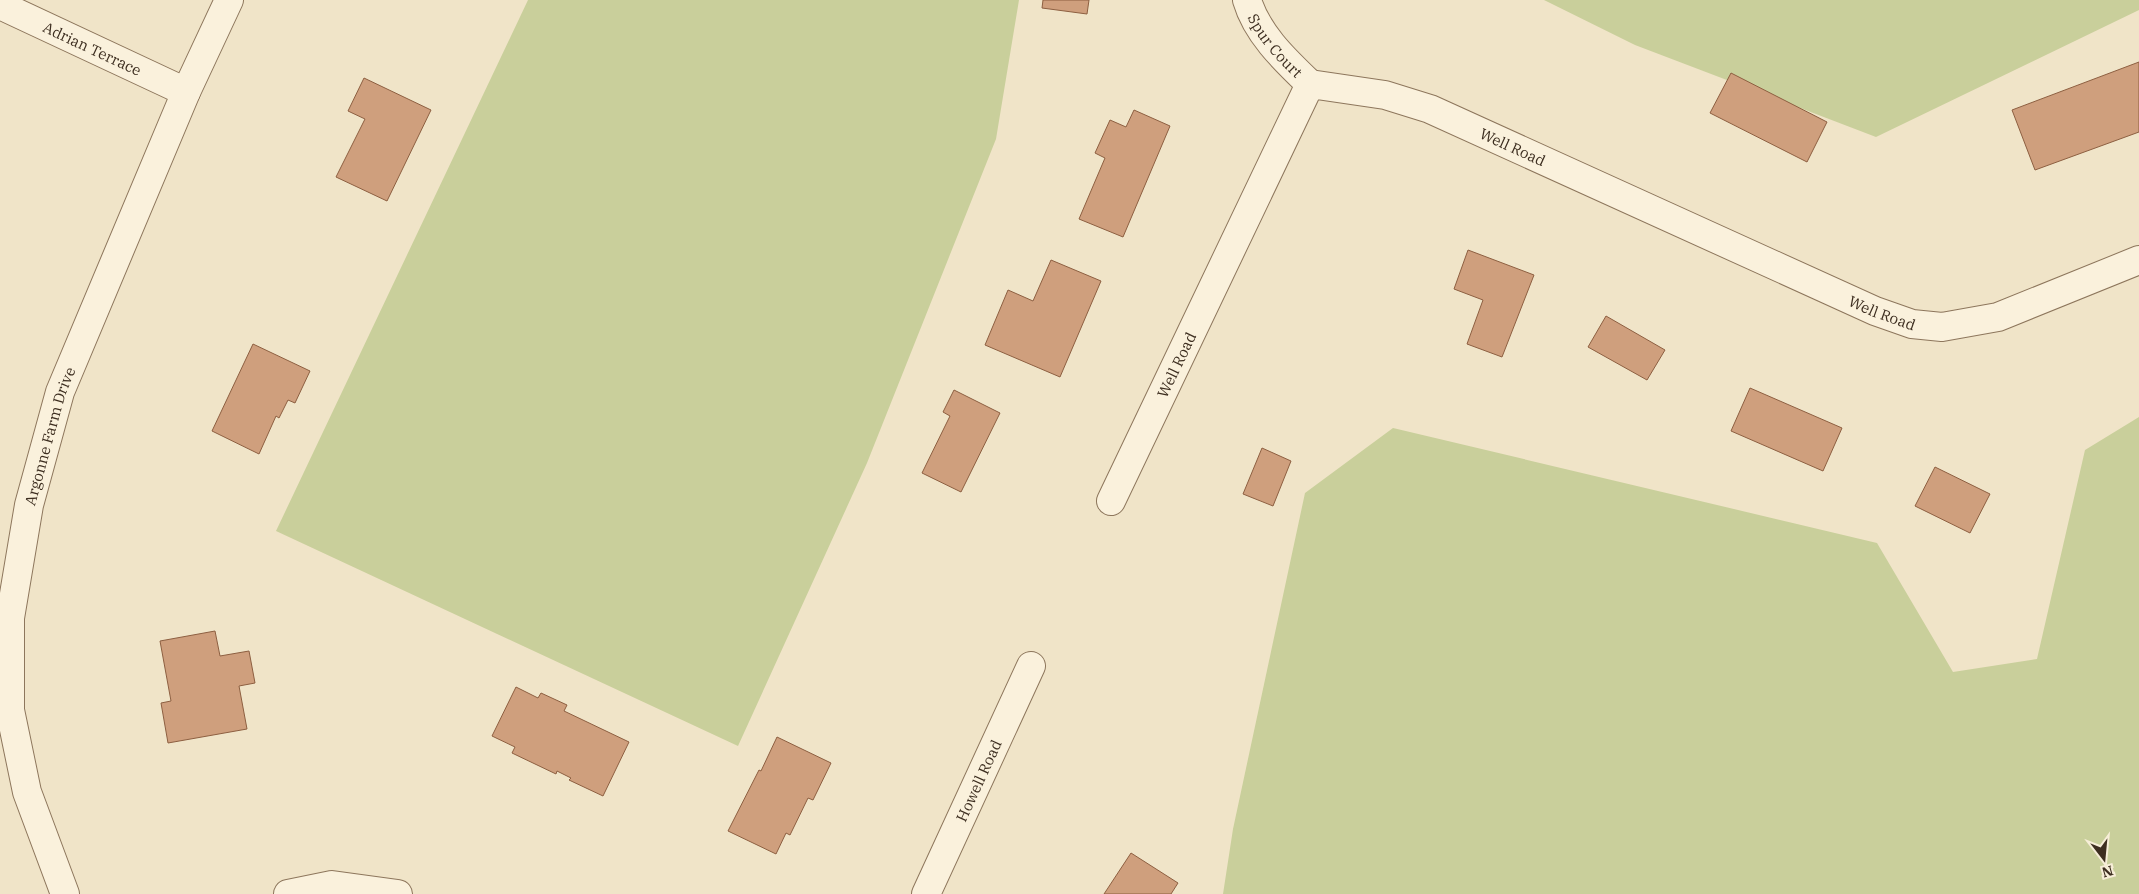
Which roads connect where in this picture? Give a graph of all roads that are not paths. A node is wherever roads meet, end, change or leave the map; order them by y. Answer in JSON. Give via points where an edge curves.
{"nodes":[{"id":1,"x":229,"y":0,"type":"edge"},
{"id":2,"x":1247,"y":0,"type":"edge"},
{"id":3,"x":0,"y":5,"type":"edge"},
{"id":4,"x":1310,"y":84,"type":"junction"},
{"id":5,"x":186,"y":92,"type":"junction"},
{"id":6,"x":2139,"y":260,"type":"edge"},
{"id":7,"x":1111,"y":501,"type":"dead end"},
{"id":8,"x":1030,"y":666,"type":"dead end"},
{"id":9,"x":65,"y":894,"type":"edge"},
{"id":10,"x":288,"y":894,"type":"edge"},
{"id":11,"x":398,"y":894,"type":"edge"},
{"id":12,"x":926,"y":894,"type":"edge"}],
"edges":[{"from":1,"to":5,"type":"street","name":"Argonne Farm Drive"},
{"from":2,"to":4,"type":"street","name":"Spur Court","via":[[1251,13],[1275,49]]},
{"from":3,"to":5,"type":"street","name":"Adrian Terrace"},
{"from":4,"to":6,"type":"street","name":"Well Road","via":[[1385,96],[1430,109],[1876,311],[1912,324],[1942,327],[1998,317]]},
{"from":4,"to":7,"type":"street","name":"Well Road"},
{"from":5,"to":9,"type":"street","name":"Argonne Farm Drive","via":[[60,392],[28,505],[10,618],[10,710],[27,792]]},
{"from":8,"to":12,"type":"street","name":"Howell Road"},
{"from":10,"to":11,"type":"street","via":[[332,886]]}]}
